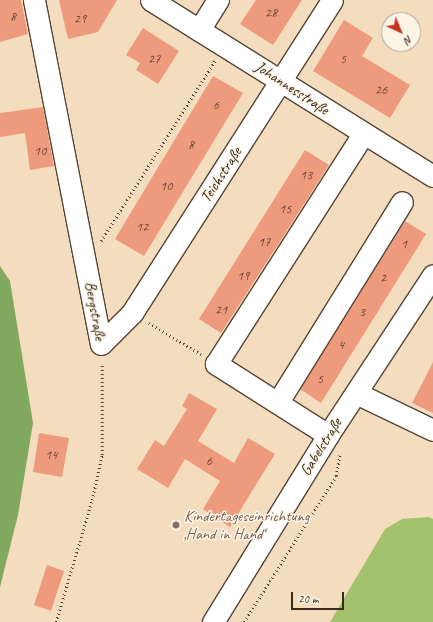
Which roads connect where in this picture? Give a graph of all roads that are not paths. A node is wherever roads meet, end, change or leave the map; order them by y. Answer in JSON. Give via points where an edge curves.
{"nodes":[{"id":1,"x":34,"y":0,"type":"edge"},
{"id":2,"x":150,"y":0,"type":"edge"},
{"id":3,"x":218,"y":0,"type":"edge"},
{"id":4,"x":332,"y":0,"type":"edge"},
{"id":5,"x":199,"y":30,"type":"junction"},
{"id":6,"x":282,"y":81,"type":"junction"},
{"id":7,"x":363,"y":134,"type":"junction"},
{"id":8,"x":433,"y":176,"type":"edge"},
{"id":9,"x":402,"y":202,"type":"dead end"},
{"id":10,"x":432,"y":278,"type":"edge"},
{"id":11,"x":101,"y":344,"type":"joint"},
{"id":12,"x":356,"y":393,"type":"junction"},
{"id":13,"x":278,"y":402,"type":"junction"},
{"id":14,"x":433,"y":430,"type":"edge"},
{"id":15,"x":335,"y":440,"type":"junction"},
{"id":16,"x":213,"y":622,"type":"edge"}],
"edges":[{"from":1,"to":11,"type":"street","name":"Bergstraße"},
{"from":2,"to":5,"type":"street","name":"Johannesstraße"},
{"from":3,"to":5,"type":"street"},
{"from":4,"to":6,"type":"street","name":"Teichstraße"},
{"from":5,"to":6,"type":"street","name":"Johannesstraße"},
{"from":6,"to":7,"type":"street","name":"Johannesstraße"},
{"from":6,"to":11,"type":"street","name":"Teichstraße","via":[[132,313]]},
{"from":7,"to":8,"type":"street","name":"Johannesstraße"},
{"from":7,"to":13,"type":"street","via":[[216,364]]},
{"from":9,"to":13,"type":"street"},
{"from":10,"to":12,"type":"street","name":"Gabelstraße"},
{"from":12,"to":14,"type":"street"},
{"from":12,"to":15,"type":"street","name":"Gabelstraße"},
{"from":13,"to":15,"type":"street"},
{"from":15,"to":16,"type":"street","name":"Gabelstraße"}]}
